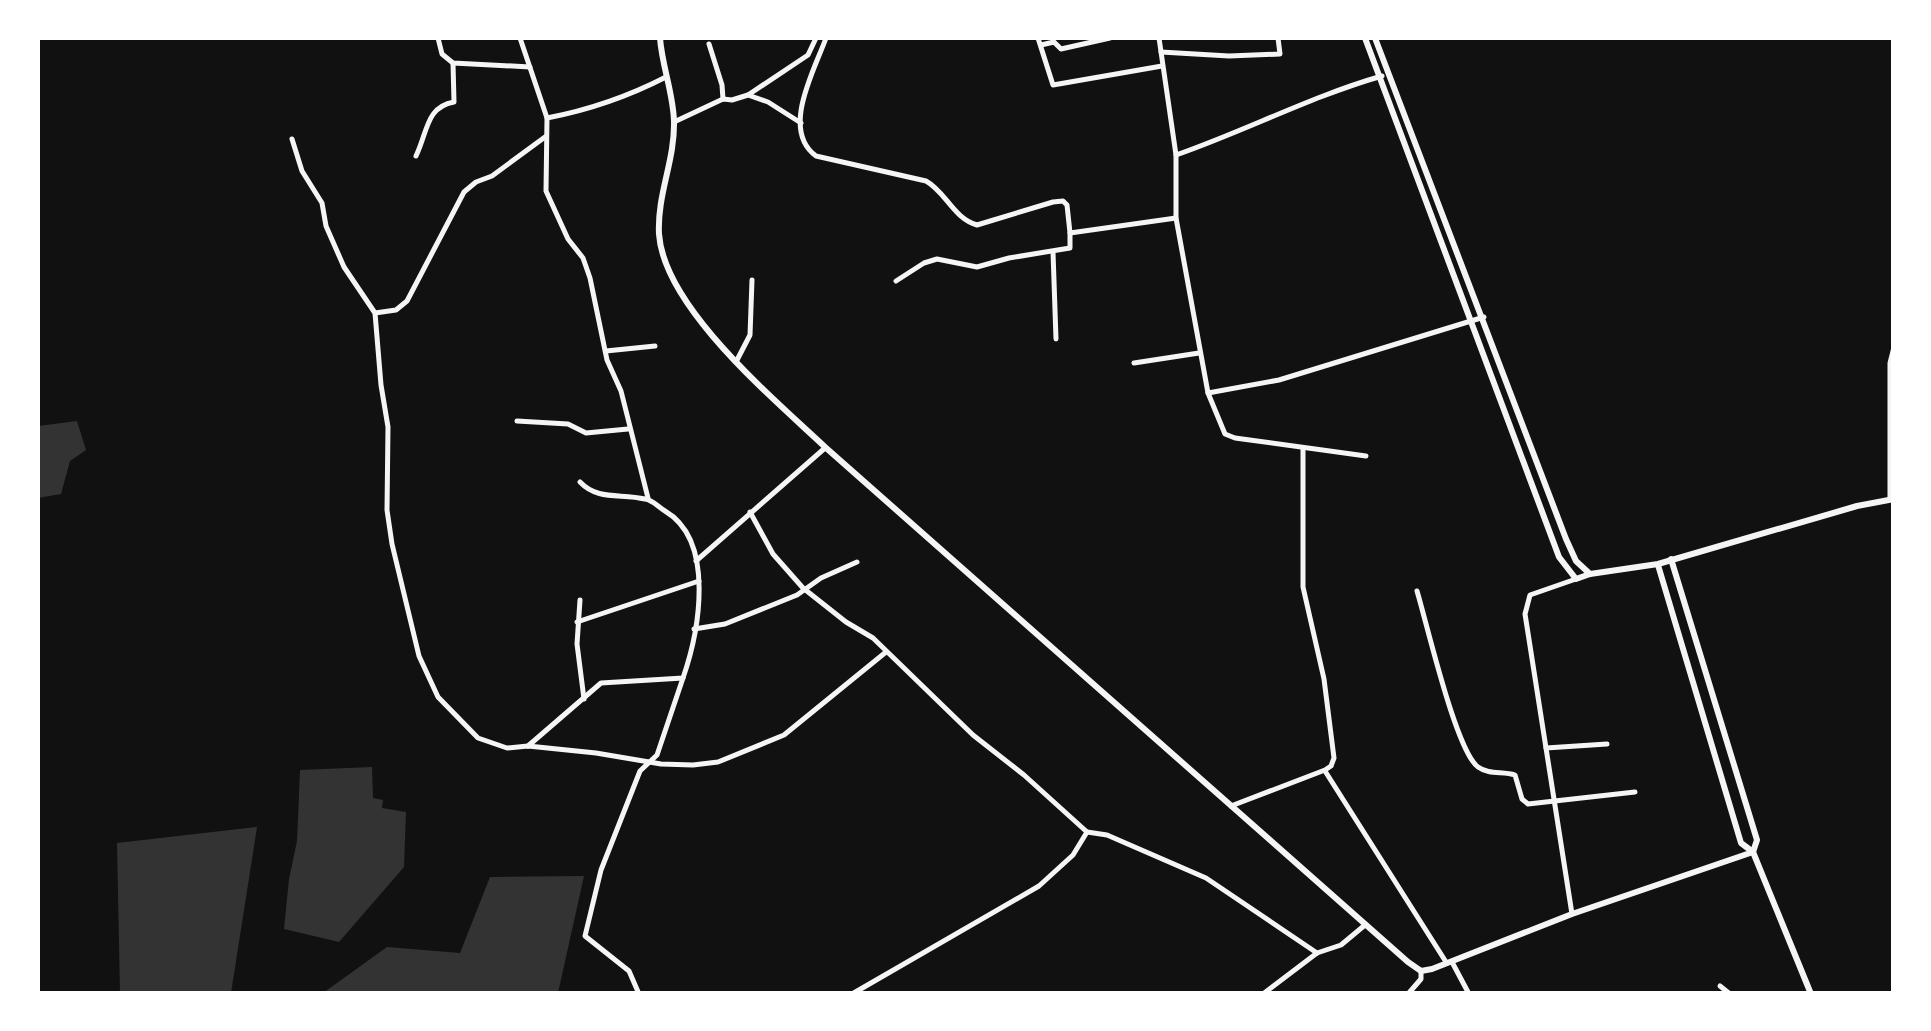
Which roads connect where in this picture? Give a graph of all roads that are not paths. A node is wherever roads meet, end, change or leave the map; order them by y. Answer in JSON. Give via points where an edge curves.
{"nodes":[{"id":1,"x":438,"y":38,"type":"edge"},
{"id":2,"x":520,"y":38,"type":"edge"},
{"id":3,"x":660,"y":38,"type":"edge"},
{"id":4,"x":816,"y":38,"type":"edge"},
{"id":5,"x":826,"y":38,"type":"edge"},
{"id":6,"x":1038,"y":38,"type":"edge"},
{"id":7,"x":1110,"y":38,"type":"edge"},
{"id":8,"x":1158,"y":38,"type":"edge"},
{"id":9,"x":1278,"y":38,"type":"edge"},
{"id":10,"x":1365,"y":38,"type":"edge"},
{"id":11,"x":1375,"y":38,"type":"edge"},
{"id":12,"x":709,"y":44,"type":"dead end"},
{"id":13,"x":1040,"y":46,"type":"junction"},
{"id":14,"x":1161,"y":52,"type":"junction"},
{"id":15,"x":452,"y":63,"type":"junction"},
{"id":16,"x":1162,"y":66,"type":"junction"},
{"id":17,"x":530,"y":67,"type":"junction"},
{"id":18,"x":666,"y":76,"type":"junction"},
{"id":19,"x":1387,"y":81,"type":"junction"},
{"id":20,"x":748,"y":95,"type":"junction"},
{"id":21,"x":723,"y":99,"type":"junction"},
{"id":22,"x":547,"y":118,"type":"junction"},
{"id":23,"x":674,"y":122,"type":"junction"},
{"id":24,"x":801,"y":123,"type":"junction"},
{"id":25,"x":545,"y":137,"type":"junction"},
{"id":26,"x":292,"y":140,"type":"dead end"},
{"id":27,"x":1176,"y":155,"type":"junction"},
{"id":28,"x":416,"y":156,"type":"dead end"},
{"id":29,"x":1419,"y":163,"type":"junction"},
{"id":30,"x":1176,"y":218,"type":"junction"},
{"id":31,"x":1070,"y":233,"type":"junction"},
{"id":32,"x":1053,"y":251,"type":"junction"},
{"id":33,"x":752,"y":280,"type":"dead end"},
{"id":34,"x":896,"y":281,"type":"dead end"},
{"id":35,"x":375,"y":312,"type":"junction"},
{"id":36,"x":1484,"y":318,"type":"junction"},
{"id":37,"x":1472,"y":322,"type":"junction"},
{"id":38,"x":1056,"y":339,"type":"dead end"},
{"id":39,"x":655,"y":346,"type":"dead end"},
{"id":40,"x":1894,"y":346,"type":"edge"},
{"id":41,"x":606,"y":351,"type":"junction"},
{"id":42,"x":1199,"y":353,"type":"junction"},
{"id":43,"x":736,"y":362,"type":"junction"},
{"id":44,"x":1134,"y":363,"type":"dead end"},
{"id":45,"x":1208,"y":393,"type":"junction"},
{"id":46,"x":1516,"y":402,"type":"junction"},
{"id":47,"x":1503,"y":407,"type":"junction"},
{"id":48,"x":517,"y":421,"type":"dead end"},
{"id":49,"x":628,"y":429,"type":"junction"},
{"id":50,"x":825,"y":448,"type":"junction"},
{"id":51,"x":1303,"y":448,"type":"junction"},
{"id":52,"x":1366,"y":456,"type":"dead end"},
{"id":53,"x":580,"y":482,"type":"dead end"},
{"id":54,"x":648,"y":498,"type":"junction"},
{"id":55,"x":1892,"y":499,"type":"edge"},
{"id":56,"x":750,"y":512,"type":"junction"},
{"id":57,"x":1671,"y":560,"type":"junction"},
{"id":58,"x":696,"y":561,"type":"junction"},
{"id":59,"x":857,"y":562,"type":"dead end"},
{"id":60,"x":1658,"y":564,"type":"junction"},
{"id":61,"x":1590,"y":574,"type":"junction"},
{"id":62,"x":1576,"y":579,"type":"junction"},
{"id":63,"x":700,"y":581,"type":"junction"},
{"id":64,"x":803,"y":588,"type":"junction"},
{"id":65,"x":1417,"y":591,"type":"dead end"},
{"id":66,"x":580,"y":600,"type":"dead end"},
{"id":67,"x":577,"y":622,"type":"junction"},
{"id":68,"x":694,"y":630,"type":"junction"},
{"id":69,"x":886,"y":652,"type":"junction"},
{"id":70,"x":684,"y":678,"type":"junction"},
{"id":71,"x":584,"y":699,"type":"junction"},
{"id":72,"x":1607,"y":744,"type":"dead end"},
{"id":73,"x":528,"y":746,"type":"junction"},
{"id":74,"x":1546,"y":748,"type":"junction"},
{"id":75,"x":651,"y":760,"type":"junction"},
{"id":76,"x":1325,"y":770,"type":"junction"},
{"id":77,"x":1635,"y":792,"type":"dead end"},
{"id":78,"x":1555,"y":803,"type":"junction"},
{"id":79,"x":1231,"y":806,"type":"junction"},
{"id":80,"x":1088,"y":832,"type":"junction"},
{"id":81,"x":1753,"y":852,"type":"junction"},
{"id":82,"x":1572,"y":914,"type":"junction"},
{"id":83,"x":1365,"y":925,"type":"junction"},
{"id":84,"x":1316,"y":953,"type":"junction"},
{"id":85,"x":1449,"y":962,"type":"junction"},
{"id":86,"x":1421,"y":970,"type":"junction"},
{"id":87,"x":1720,"y":986,"type":"dead end"},
{"id":88,"x":639,"y":994,"type":"edge"},
{"id":89,"x":852,"y":994,"type":"edge"},
{"id":90,"x":1264,"y":994,"type":"edge"},
{"id":91,"x":1408,"y":994,"type":"edge"},
{"id":92,"x":1468,"y":994,"type":"edge"},
{"id":93,"x":1730,"y":994,"type":"edge"},
{"id":94,"x":1811,"y":994,"type":"edge"}],
"edges":[{"from":1,"to":15,"type":"street"},
{"from":2,"to":17,"type":"street"},
{"from":3,"to":18,"type":"street"},
{"from":4,"to":20,"type":"street","via":[[808,55]]},
{"from":5,"to":24,"type":"street","via":[[803,92]]},
{"from":6,"to":13,"type":"street"},
{"from":7,"to":13,"type":"street","via":[[1061,49],[1054,42]]},
{"from":8,"to":14,"type":"street"},
{"from":9,"to":14,"type":"street","via":[[1280,54]]},
{"from":10,"to":19,"type":"street"},
{"from":11,"to":19,"type":"street"},
{"from":12,"to":21,"type":"street"},
{"from":13,"to":16,"type":"street","via":[[1053,85]]},
{"from":14,"to":16,"type":"street"},
{"from":15,"to":17,"type":"street"},
{"from":15,"to":28,"type":"street","via":[[454,102],[433,112]]},
{"from":16,"to":27,"type":"street"},
{"from":17,"to":22,"type":"street"},
{"from":18,"to":22,"type":"street","via":[[585,111]]},
{"from":18,"to":23,"type":"street"},
{"from":19,"to":27,"type":"street","via":[[1335,90]]},
{"from":19,"to":29,"type":"street"},
{"from":20,"to":21,"type":"street"},
{"from":20,"to":24,"type":"street"},
{"from":21,"to":23,"type":"street"},
{"from":22,"to":25,"type":"street"},
{"from":23,"to":43,"type":"street","via":[[670,173],[658,211],[660,239],[674,286]]},
{"from":24,"to":31,"type":"street","via":[[804,144],[816,156],[938,186],[968,222],[1062,202]]},
{"from":25,"to":35,"type":"street","via":[[464,192],[406,302]]},
{"from":25,"to":41,"type":"street","via":[[546,191],[583,258]]},
{"from":26,"to":35,"type":"street","via":[[344,267]]},
{"from":27,"to":30,"type":"street"},
{"from":29,"to":36,"type":"street"},
{"from":29,"to":37,"type":"street"},
{"from":30,"to":31,"type":"street"},
{"from":30,"to":42,"type":"street"},
{"from":31,"to":32,"type":"street","via":[[1070,248]]},
{"from":32,"to":34,"type":"street","via":[[977,267],[937,259]]},
{"from":32,"to":38,"type":"street"},
{"from":33,"to":43,"type":"street","via":[[750,335]]},
{"from":35,"to":73,"type":"street","via":[[388,427],[387,510],[419,656],[438,696],[478,738],[508,748]]},
{"from":36,"to":37,"type":"street"},
{"from":36,"to":46,"type":"street"},
{"from":37,"to":45,"type":"street","via":[[1279,380]]},
{"from":37,"to":47,"type":"street"},
{"from":39,"to":41,"type":"street"},
{"from":40,"to":55,"type":"street"},
{"from":41,"to":49,"type":"street"},
{"from":42,"to":44,"type":"street"},
{"from":42,"to":45,"type":"street"},
{"from":43,"to":50,"type":"street"},
{"from":45,"to":51,"type":"street","via":[[1225,434]]},
{"from":46,"to":47,"type":"street"},
{"from":46,"to":61,"type":"street","via":[[1576,561]]},
{"from":47,"to":62,"type":"street","via":[[1559,558]]},
{"from":48,"to":49,"type":"street","via":[[568,424],[586,433]]},
{"from":49,"to":54,"type":"street"},
{"from":50,"to":56,"type":"street"},
{"from":50,"to":79,"type":"street"},
{"from":51,"to":52,"type":"street"},
{"from":51,"to":76,"type":"street","via":[[1304,586],[1334,758]]},
{"from":53,"to":54,"type":"street","via":[[594,494]]},
{"from":54,"to":58,"type":"street","via":[[677,517]]},
{"from":55,"to":57,"type":"street"},
{"from":56,"to":58,"type":"street"},
{"from":56,"to":64,"type":"street","via":[[773,554]]},
{"from":57,"to":60,"type":"street"},
{"from":57,"to":81,"type":"street","via":[[1758,840]]},
{"from":58,"to":63,"type":"street"},
{"from":59,"to":64,"type":"street"},
{"from":60,"to":61,"type":"street"},
{"from":60,"to":81,"type":"street","via":[[1741,843]]},
{"from":61,"to":62,"type":"street"},
{"from":62,"to":74,"type":"street","via":[[1530,594],[1526,602]]},
{"from":63,"to":67,"type":"street"},
{"from":63,"to":68,"type":"street"},
{"from":64,"to":68,"type":"street","via":[[725,624]]},
{"from":64,"to":69,"type":"street"},
{"from":65,"to":78,"type":"street","via":[[1456,728],[1473,763],[1516,775],[1525,802]]},
{"from":66,"to":67,"type":"street"},
{"from":67,"to":71,"type":"street"},
{"from":68,"to":70,"type":"street"},
{"from":69,"to":75,"type":"street","via":[[784,735],[744,754],[693,766]]},
{"from":69,"to":80,"type":"street"},
{"from":70,"to":71,"type":"street","via":[[601,683]]},
{"from":70,"to":75,"type":"street"},
{"from":71,"to":73,"type":"street"},
{"from":72,"to":74,"type":"street"},
{"from":73,"to":75,"type":"street"},
{"from":74,"to":78,"type":"street"},
{"from":75,"to":88,"type":"street","via":[[640,771],[601,870],[586,936],[629,971]]},
{"from":76,"to":79,"type":"street"},
{"from":76,"to":85,"type":"street"},
{"from":77,"to":78,"type":"street"},
{"from":78,"to":82,"type":"street"},
{"from":79,"to":83,"type":"street"},
{"from":80,"to":84,"type":"street","via":[[1189,870]]},
{"from":80,"to":89,"type":"street","via":[[1039,886]]},
{"from":81,"to":82,"type":"street"},
{"from":81,"to":94,"type":"street"},
{"from":82,"to":85,"type":"street"},
{"from":83,"to":84,"type":"street","via":[[1341,945]]},
{"from":83,"to":86,"type":"street"},
{"from":84,"to":90,"type":"street"},
{"from":85,"to":86,"type":"street"},
{"from":85,"to":92,"type":"street"},
{"from":86,"to":91,"type":"street","via":[[1422,979]]},
{"from":87,"to":93,"type":"street"}]}
